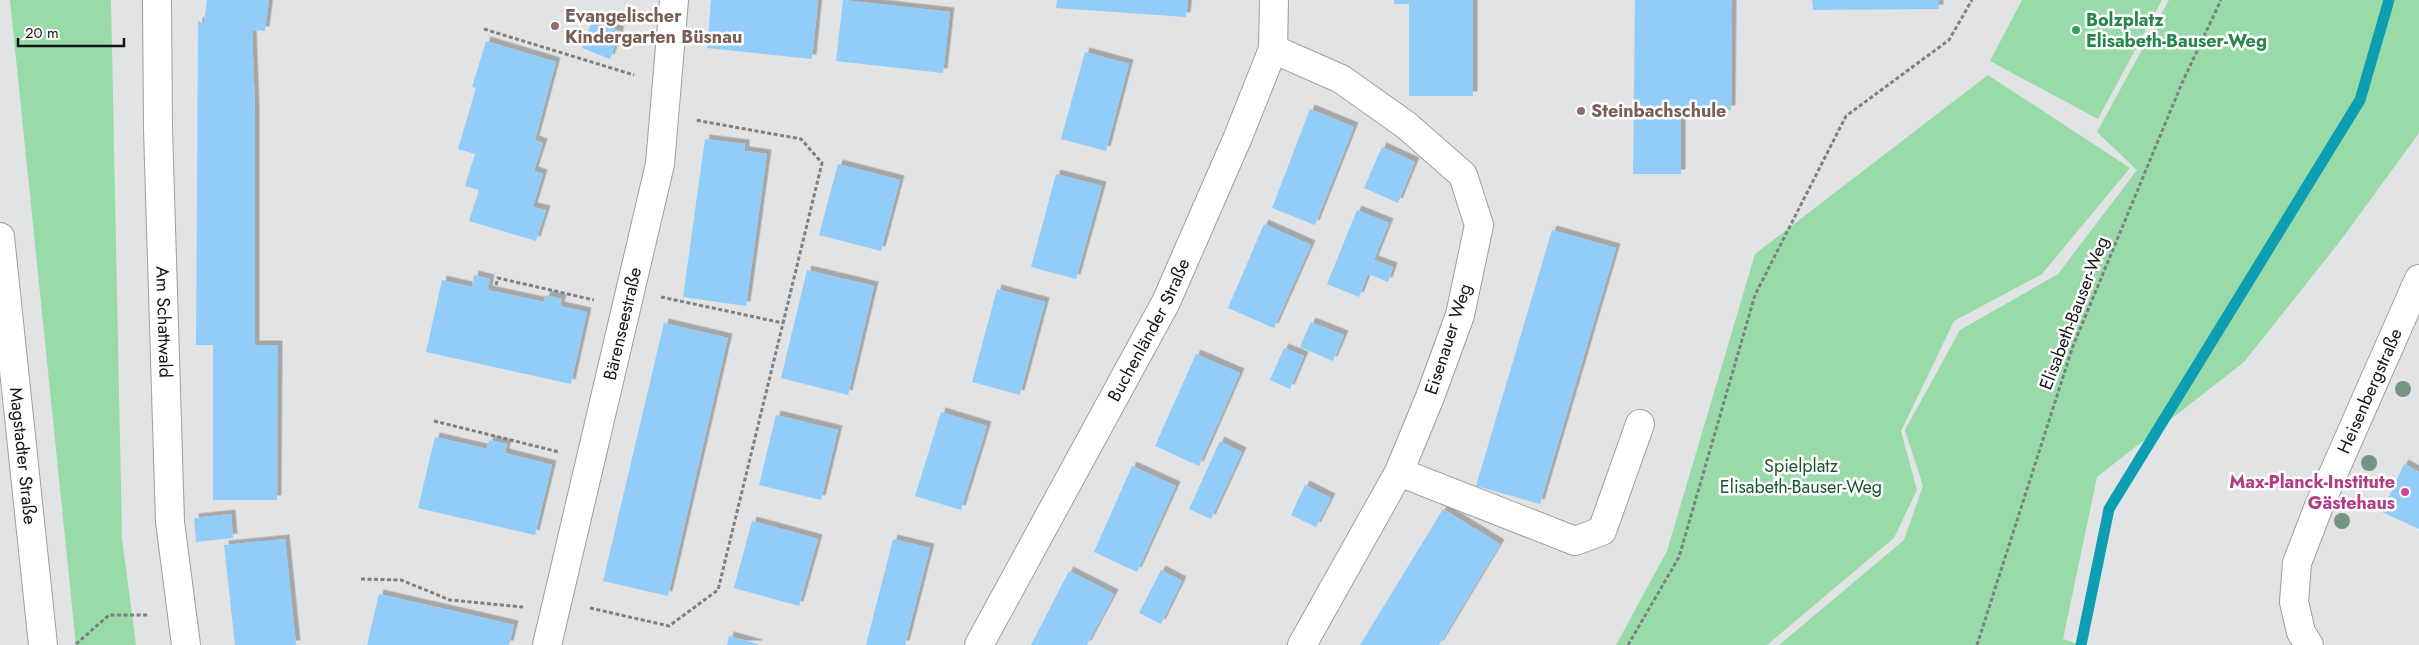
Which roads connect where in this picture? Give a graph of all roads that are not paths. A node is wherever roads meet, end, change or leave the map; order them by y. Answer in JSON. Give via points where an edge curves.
{"nodes":[{"id":1,"x":157,"y":0,"type":"edge"},
{"id":2,"x":674,"y":0,"type":"edge"},
{"id":3,"x":1274,"y":0,"type":"edge"},
{"id":4,"x":1273,"y":49,"type":"junction"},
{"id":5,"x":0,"y":237,"type":"edge"},
{"id":6,"x":2419,"y":279,"type":"edge"},
{"id":7,"x":1640,"y":424,"type":"dead end"},
{"id":8,"x":1399,"y":472,"type":"junction"},
{"id":9,"x":43,"y":645,"type":"edge"},
{"id":10,"x":186,"y":645,"type":"edge"},
{"id":11,"x":547,"y":645,"type":"edge"},
{"id":12,"x":979,"y":645,"type":"edge"},
{"id":13,"x":1302,"y":645,"type":"edge"},
{"id":14,"x":2309,"y":645,"type":"edge"}],
"edges":[{"from":1,"to":10,"type":"street","name":"Am Schattwald","via":[[170,522]]},
{"from":2,"to":11,"type":"street","name":"Bärenseestraße","via":[[660,164]]},
{"from":3,"to":4,"type":"street","name":"Buchenländer Straße"},
{"from":4,"to":8,"type":"street","name":"Eisenauer Weg","via":[[1341,79],[1406,124],[1463,175],[1479,225],[1460,315]]},
{"from":4,"to":12,"type":"street","name":"Buchenländer Straße","via":[[1166,302]]},
{"from":5,"to":9,"type":"street","name":"Magstadter Straße"},
{"from":6,"to":14,"type":"street","name":"Heisenbergstraße","via":[[2296,563],[2294,602],[2300,632]]},
{"from":7,"to":8,"type":"street","via":[[1602,531],[1574,541]]},
{"from":8,"to":13,"type":"street","name":"Eisenauer Weg"}]}
